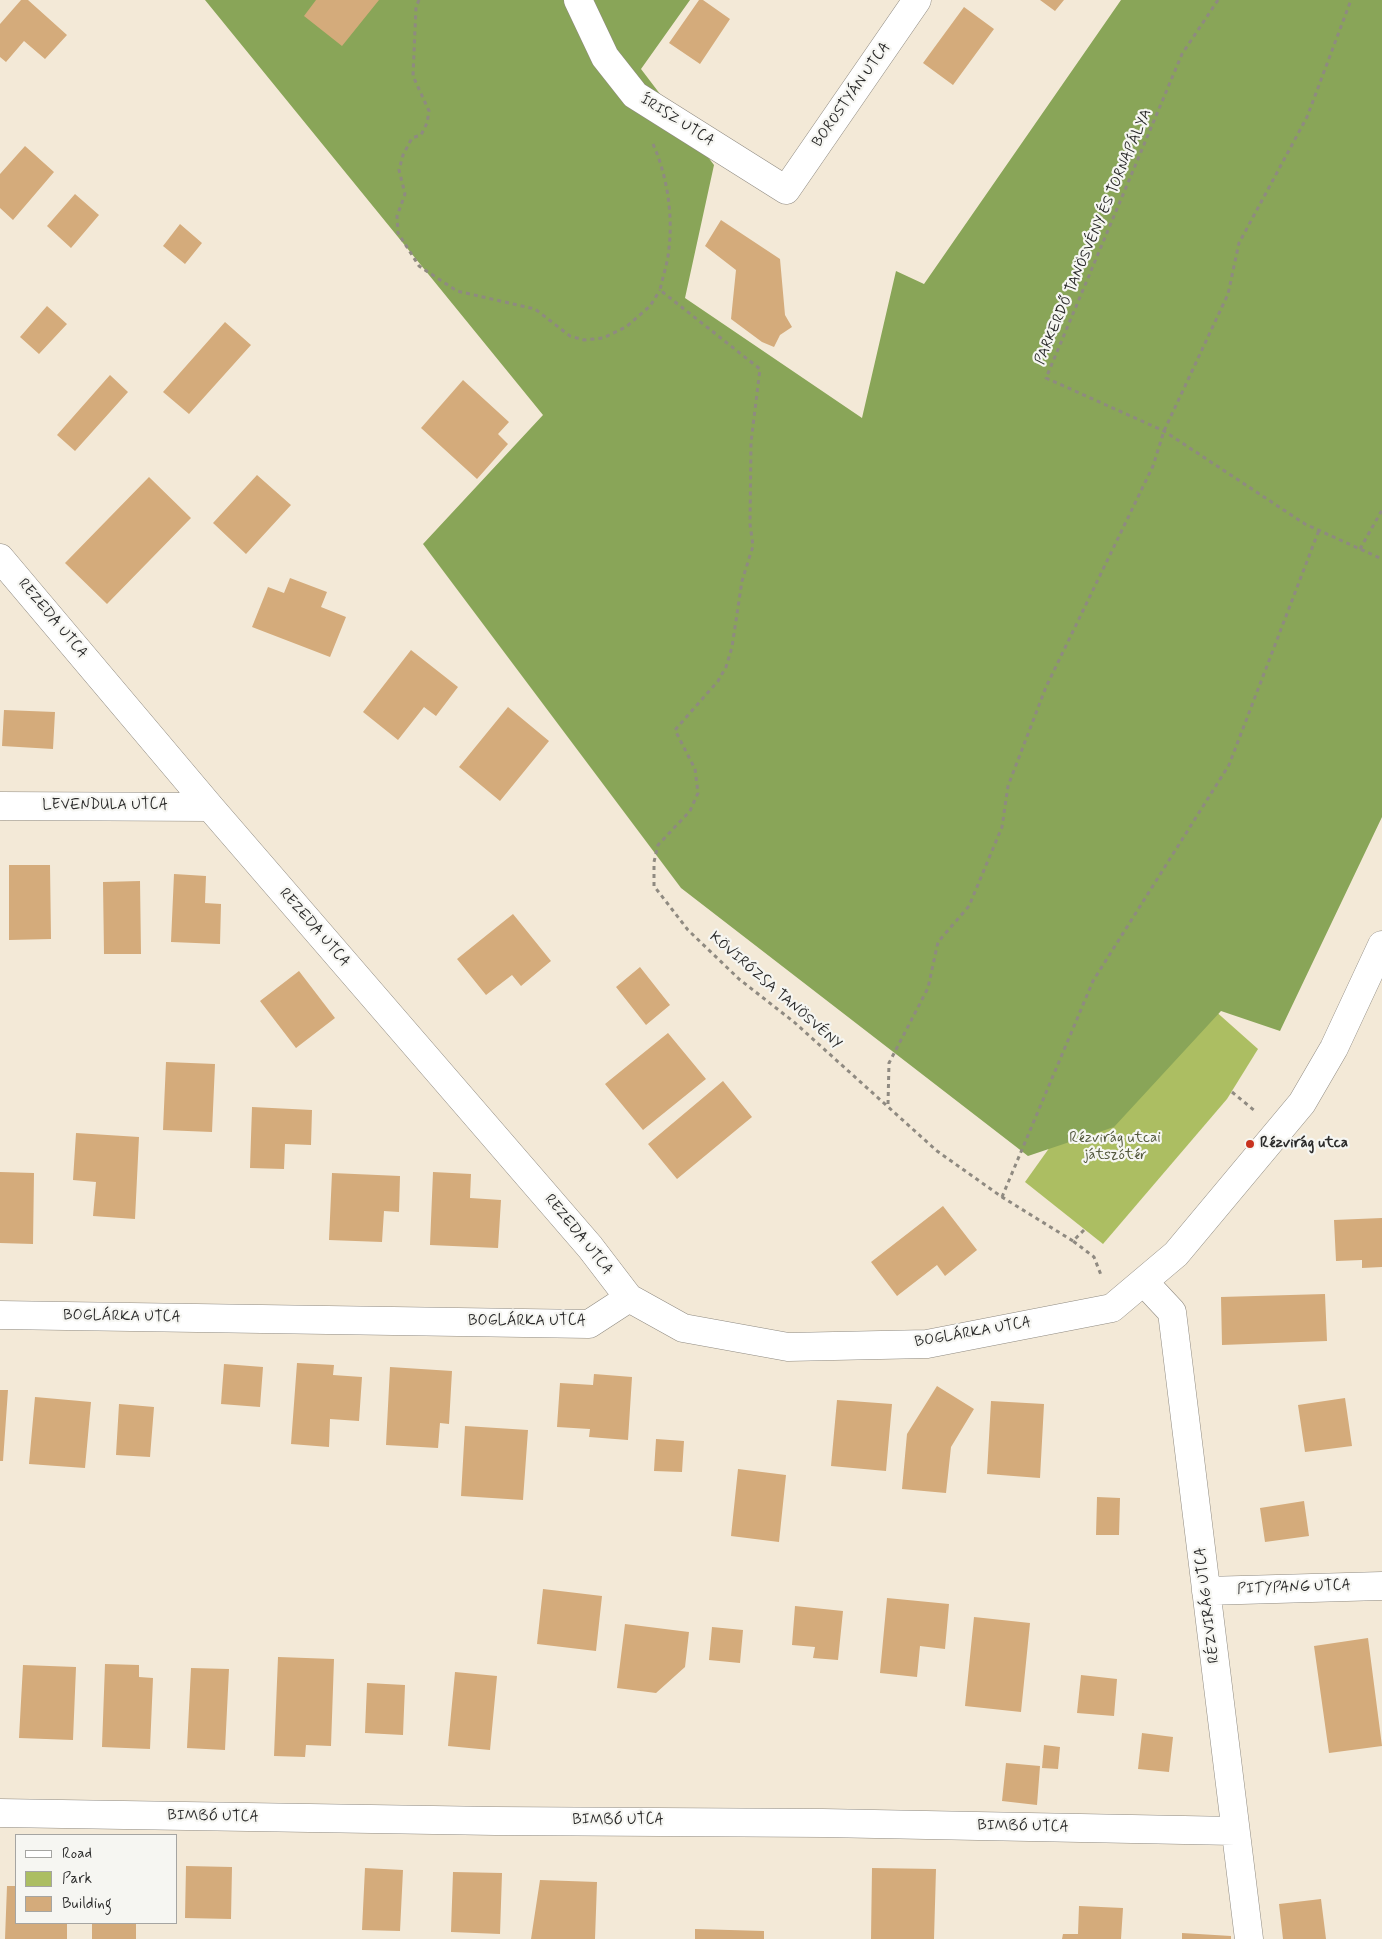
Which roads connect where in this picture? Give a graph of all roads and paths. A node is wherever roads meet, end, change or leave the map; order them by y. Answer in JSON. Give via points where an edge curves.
{"nodes":[{"id":1,"x":419,"y":0,"type":"edge"},
{"id":2,"x":578,"y":0,"type":"edge"},
{"id":3,"x":917,"y":0,"type":"edge"},
{"id":4,"x":1218,"y":0,"type":"edge"},
{"id":5,"x":1351,"y":0,"type":"edge"},
{"id":6,"x":652,"y":142,"type":"dead end"},
{"id":7,"x":786,"y":190,"type":"joint"},
{"id":8,"x":660,"y":290,"type":"junction"},
{"id":9,"x":1164,"y":431,"type":"junction"},
{"id":10,"x":1382,"y":510,"type":"edge"},
{"id":11,"x":1319,"y":530,"type":"junction"},
{"id":12,"x":1360,"y":549,"type":"junction"},
{"id":13,"x":0,"y":558,"type":"edge"},
{"id":14,"x":1382,"y":559,"type":"edge"},
{"id":15,"x":0,"y":806,"type":"edge"},
{"id":16,"x":210,"y":807,"type":"junction"},
{"id":17,"x":1382,"y":945,"type":"edge"},
{"id":18,"x":888,"y":1104,"type":"junction"},
{"id":19,"x":1002,"y":1197,"type":"junction"},
{"id":20,"x":1084,"y":1230,"type":"dead end"},
{"id":21,"x":1073,"y":1241,"type":"junction"},
{"id":22,"x":1144,"y":1282,"type":"junction"},
{"id":23,"x":628,"y":1298,"type":"junction"},
{"id":24,"x":1112,"y":1308,"type":"junction"},
{"id":25,"x":0,"y":1315,"type":"edge"},
{"id":26,"x":1382,"y":1586,"type":"edge"},
{"id":27,"x":1206,"y":1591,"type":"junction"},
{"id":28,"x":0,"y":1813,"type":"edge"},
{"id":29,"x":1235,"y":1831,"type":"junction"},
{"id":30,"x":1249,"y":1939,"type":"edge"}],
"edges":[{"from":1,"to":8,"type":"path","via":[[413,76],[429,111],[421,135],[412,138],[403,156],[399,170],[405,194],[397,216],[398,233],[419,266],[457,291],[535,309],[570,336],[584,340],[603,338],[626,327],[650,306]]},
{"from":2,"to":7,"type":"street","name":"ÍRISZ UTCA","via":[[605,57],[635,95]]},
{"from":3,"to":7,"type":"street","name":"BOROSTYÁN UTCA"},
{"from":4,"to":9,"type":"path","name":"PARKERDŐ TANÖSVÉNY ÉS TORNAPÁLYA","via":[[1182,54],[1046,378]]},
{"from":5,"to":9,"type":"path","via":[[1306,117],[1239,243],[1228,294]]},
{"from":6,"to":8,"type":"path","via":[[660,159],[670,209],[670,249]]},
{"from":8,"to":18,"type":"path","name":"KÖVIRÓZSA TANÖSVÉNY","via":[[760,369],[751,442],[750,524],[753,546],[742,581],[726,667],[718,681],[675,730],[695,769],[698,793],[690,812],[658,845],[654,886],[688,930],[739,980],[794,1022]]},
{"from":9,"to":11,"type":"path","name":"PARKERDŐ TANÖSVÉNY ÉS TORNAPÁLYA"},
{"from":9,"to":18,"type":"path","via":[[1153,466],[1046,687],[1008,786],[1002,827],[969,906],[938,942],[928,988],[889,1063]]},
{"from":10,"to":12,"type":"path"},
{"from":11,"to":12,"type":"path","name":"PARKERDŐ TANÖSVÉNY ÉS TORNAPÁLYA"},
{"from":11,"to":19,"type":"path","via":[[1229,765],[1094,981]]},
{"from":12,"to":14,"type":"path","name":"PARKERDŐ TANÖSVÉNY ÉS TORNAPÁLYA"},
{"from":13,"to":16,"type":"street","name":"REZEDA UTCA"},
{"from":15,"to":16,"type":"street","name":"LEVENDULA UTCA"},
{"from":16,"to":23,"type":"street","name":"REZEDA UTCA","via":[[584,1239]]},
{"from":17,"to":22,"type":"street","name":"BOGLÁRKA UTCA","via":[[1334,1048],[1302,1103],[1176,1254]]},
{"from":18,"to":19,"type":"path","name":"KÖVIRÓZSA TANÖSVÉNY","via":[[937,1151]]},
{"from":19,"to":21,"type":"path","name":"KÖVIRÓZSA TANÖSVÉNY"},
{"from":20,"to":21,"type":"path"},
{"from":21,"to":24,"type":"path","name":"KÖVIRÓZSA TANÖSVÉNY","via":[[1094,1257]]},
{"from":22,"to":24,"type":"street","name":"BOGLÁRKA UTCA"},
{"from":22,"to":27,"type":"street","name":"RÉZVIRÁG UTCA","via":[[1172,1312]]},
{"from":23,"to":24,"type":"street","name":"BOGLÁRKA UTCA","via":[[683,1328],[788,1347],[927,1344]]},
{"from":23,"to":25,"type":"street","name":"BOGLÁRKA UTCA","via":[[589,1324]]},
{"from":26,"to":27,"type":"street","name":"PITYPANG UTCA"},
{"from":27,"to":29,"type":"street","name":"RÉZVIRÁG UTCA"},
{"from":28,"to":29,"type":"street","name":"BIMBÓ UTCA","via":[[495,1821],[822,1822]]},
{"from":29,"to":30,"type":"street","name":"RÉZVIRÁG UTCA"}]}
